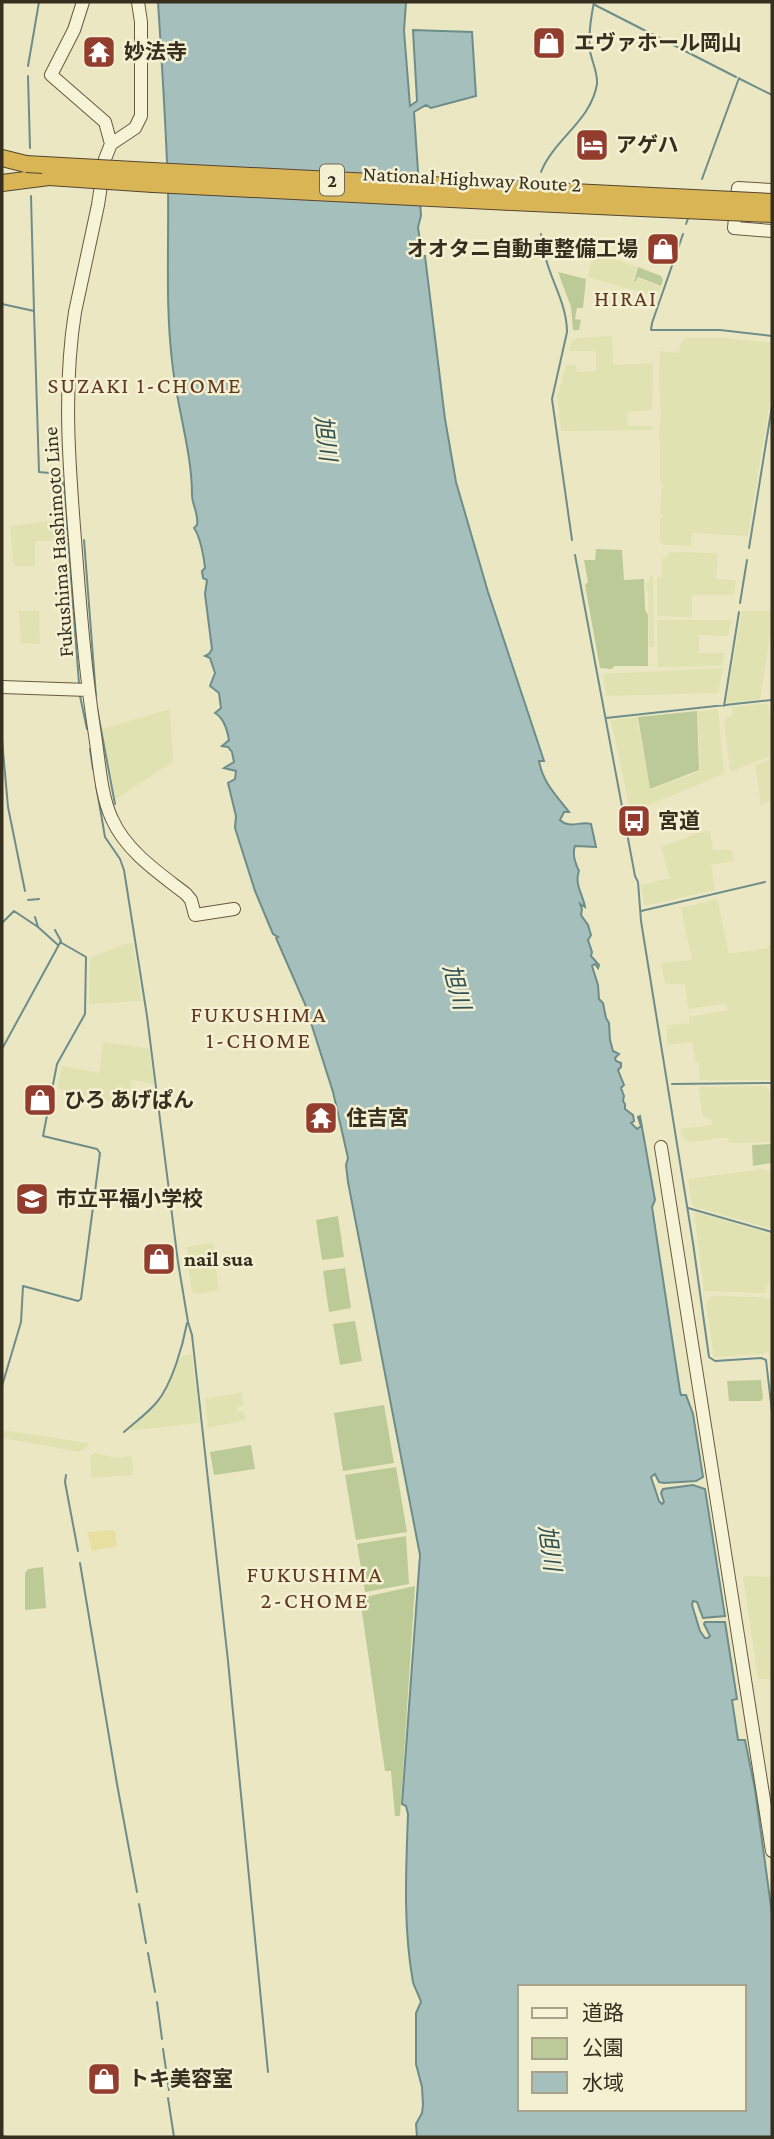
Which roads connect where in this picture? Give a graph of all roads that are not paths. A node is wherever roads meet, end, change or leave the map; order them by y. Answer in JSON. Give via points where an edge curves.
{"nodes":[{"id":1,"x":83,"y":2,"type":"edge"},
{"id":2,"x":138,"y":2,"type":"edge"},
{"id":3,"x":110,"y":144,"type":"junction"},
{"id":4,"x":2,"y":160,"type":"edge"},
{"id":5,"x":2,"y":172,"type":"edge"},
{"id":6,"x":50,"y":177,"type":"junction"},
{"id":7,"x":2,"y":183,"type":"edge"},
{"id":8,"x":772,"y":190,"type":"edge"},
{"id":9,"x":772,"y":202,"type":"edge"},
{"id":10,"x":772,"y":214,"type":"edge"},
{"id":11,"x":772,"y":231,"type":"edge"},
{"id":12,"x":2,"y":687,"type":"edge"},
{"id":13,"x":88,"y":690,"type":"junction"},
{"id":14,"x":234,"y":909,"type":"dead end"},
{"id":15,"x":661,"y":1147,"type":"dead end"},
{"id":16,"x":772,"y":1851,"type":"edge"}],
"edges":[{"from":1,"to":3,"type":"main road","via":[[51,75],[105,122]]},
{"from":2,"to":3,"type":"main road","via":[[141,116],[135,128]]},
{"from":3,"to":13,"type":"main road","name":"Fukushima Hashimoto Line","via":[[75,312],[68,395],[70,478]]},
{"from":4,"to":9,"type":"highway","name":"National Highway Route 2","number":"2","bridge":true},
{"from":5,"to":6,"type":"highway","name":"National Highway Route 2","number":"2"},
{"from":6,"to":7,"type":"highway"},
{"from":6,"to":10,"type":"highway","name":"National Highway Route 2","number":"2","bridge":true},
{"from":8,"to":11,"type":"main road","via":[[738,188],[734,228]]},
{"from":12,"to":13,"type":"main road"},
{"from":13,"to":14,"type":"main road","name":"Fukushima Hashimoto Line","via":[[106,797],[117,829],[140,856],[191,900],[195,915]]},
{"from":15,"to":16,"type":"main road"}]}
